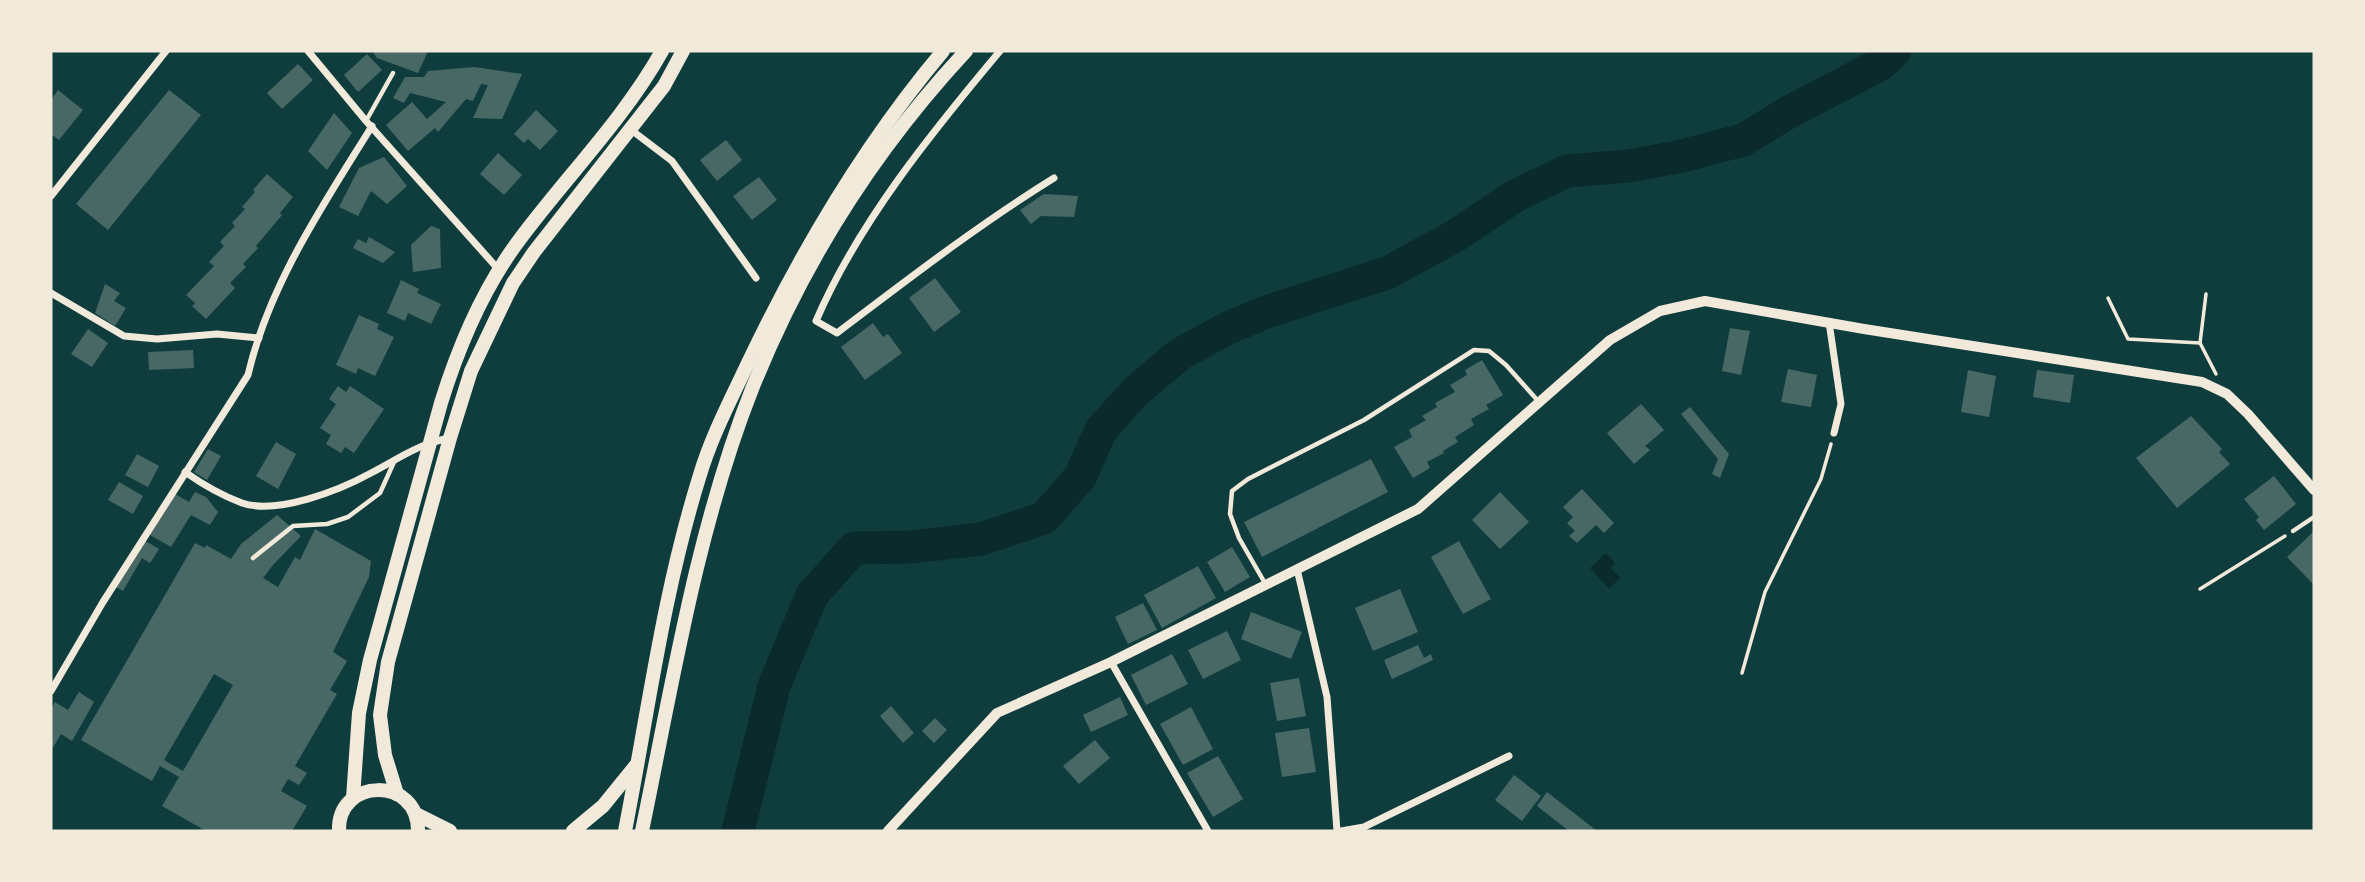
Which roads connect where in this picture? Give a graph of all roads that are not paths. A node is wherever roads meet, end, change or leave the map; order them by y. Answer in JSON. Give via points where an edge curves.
{"nodes":[{"id":1,"x":166,"y":51,"type":"edge"},
{"id":2,"x":308,"y":51,"type":"edge"},
{"id":3,"x":662,"y":51,"type":"edge"},
{"id":4,"x":683,"y":51,"type":"edge"},
{"id":5,"x":943,"y":51,"type":"edge"},
{"id":6,"x":966,"y":51,"type":"edge"},
{"id":7,"x":1000,"y":51,"type":"edge"},
{"id":8,"x":393,"y":73,"type":"dead end"},
{"id":9,"x":369,"y":123,"type":"junction"},
{"id":10,"x":630,"y":129,"type":"junction"},
{"id":11,"x":1054,"y":178,"type":"dead end"},
{"id":12,"x":51,"y":196,"type":"edge"},
{"id":13,"x":499,"y":270,"type":"junction"},
{"id":14,"x":756,"y":278,"type":"dead end"},
{"id":15,"x":51,"y":293,"type":"edge"},
{"id":16,"x":1829,"y":322,"type":"junction"},
{"id":17,"x":259,"y":338,"type":"junction"},
{"id":18,"x":1539,"y":403,"type":"junction"},
{"id":19,"x":1834,"y":433,"type":"road end"},
{"id":20,"x":450,"y":438,"type":"junction"},
{"id":21,"x":431,"y":442,"type":"junction"},
{"id":22,"x":396,"y":458,"type":"junction"},
{"id":23,"x":186,"y":472,"type":"junction"},
{"id":24,"x":2314,"y":490,"type":"edge"},
{"id":25,"x":2314,"y":517,"type":"edge"},
{"id":26,"x":2293,"y":531,"type":"road end"},
{"id":27,"x":253,"y":558,"type":"dead end"},
{"id":28,"x":1297,"y":569,"type":"junction"},
{"id":29,"x":1266,"y":585,"type":"junction"},
{"id":30,"x":1111,"y":662,"type":"junction"},
{"id":31,"x":51,"y":691,"type":"edge"},
{"id":32,"x":1509,"y":756,"type":"dead end"},
{"id":33,"x":638,"y":763,"type":"junction"},
{"id":34,"x":397,"y":794,"type":"junction"},
{"id":35,"x":353,"y":798,"type":"junction"},
{"id":36,"x":416,"y":814,"type":"junction"},
{"id":37,"x":339,"y":831,"type":"edge"},
{"id":38,"x":418,"y":831,"type":"edge"},
{"id":39,"x":450,"y":831,"type":"edge"},
{"id":40,"x":573,"y":831,"type":"edge"},
{"id":41,"x":625,"y":831,"type":"edge"},
{"id":42,"x":642,"y":831,"type":"edge"},
{"id":43,"x":888,"y":831,"type":"edge"},
{"id":44,"x":1208,"y":831,"type":"edge"},
{"id":45,"x":1339,"y":831,"type":"edge"}],
"edges":[{"from":1,"to":12,"type":"street"},
{"from":2,"to":9,"type":"street"},
{"from":3,"to":13,"type":"main road","via":[[633,97]]},
{"from":4,"to":10,"type":"main road","via":[[664,86]]},
{"from":5,"to":33,"type":"main road","via":[[867,148],[828,212],[722,417],[700,474],[670,587]]},
{"from":6,"to":42,"type":"main road","via":[[924,96],[869,169],[815,259],[756,380],[736,433],[692,592]]},
{"from":7,"to":11,"type":"street","via":[[941,121],[884,202],[832,283],[816,321],[836,333]]},
{"from":8,"to":9,"type":"lane"},
{"from":9,"to":13,"type":"street"},
{"from":9,"to":17,"type":"street","via":[[276,291]]},
{"from":10,"to":14,"type":"street","via":[[672,161]]},
{"from":10,"to":20,"type":"main road","via":[[513,284],[471,371]]},
{"from":13,"to":21,"type":"main road","via":[[451,372]]},
{"from":15,"to":17,"type":"street","via":[[124,336]]},
{"from":16,"to":18,"type":"street","via":[[1705,301],[1660,311],[1609,340]]},
{"from":16,"to":19,"type":"street","via":[[1841,404]]},
{"from":16,"to":24,"type":"street","via":[[2202,382],[2227,394],[2248,414]]},
{"from":17,"to":23,"type":"street","via":[[248,374]]},
{"from":18,"to":28,"type":"street","via":[[1418,509]]},
{"from":18,"to":29,"type":"lane","via":[[1489,351],[1474,350],[1364,420],[1248,479],[1232,491],[1230,514]]},
{"from":20,"to":21,"type":"street"},
{"from":20,"to":34,"type":"main road","via":[[388,662],[380,715],[385,755]]},
{"from":21,"to":22,"type":"street"},
{"from":21,"to":35,"type":"main road","via":[[370,660],[359,713]]},
{"from":22,"to":23,"type":"street","via":[[322,495],[272,506],[244,503]]},
{"from":22,"to":27,"type":"lane","via":[[380,492],[348,517],[327,524],[293,526]]},
{"from":23,"to":31,"type":"street"},
{"from":25,"to":26,"type":"lane"},
{"from":28,"to":29,"type":"street"},
{"from":28,"to":45,"type":"street","via":[[1327,697]]},
{"from":29,"to":30,"type":"street"},
{"from":30,"to":43,"type":"street","via":[[997,713]]},
{"from":30,"to":44,"type":"street"},
{"from":32,"to":45,"type":"street","via":[[1364,827]]},
{"from":33,"to":40,"type":"main road","via":[[603,806]]},
{"from":33,"to":41,"type":"main road"},
{"from":34,"to":35,"type":"main road","via":[[374,789]]},
{"from":34,"to":36,"type":"main road"},
{"from":35,"to":37,"type":"main road","via":[[341,814]]},
{"from":36,"to":38,"type":"main road"},
{"from":36,"to":39,"type":"main road"}]}
